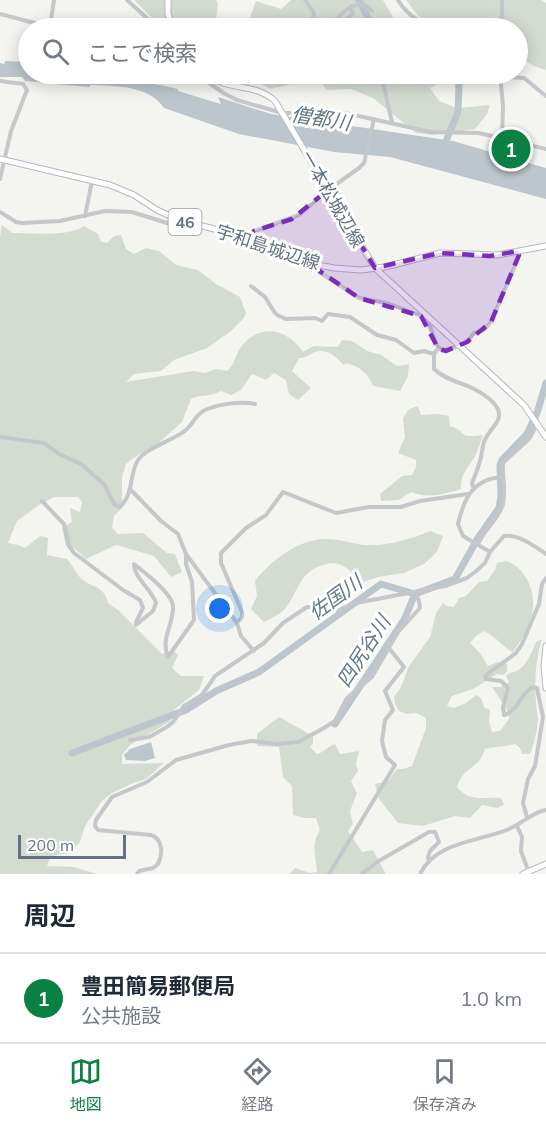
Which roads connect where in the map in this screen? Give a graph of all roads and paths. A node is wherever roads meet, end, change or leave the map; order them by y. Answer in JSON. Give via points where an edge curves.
{"nodes":[{"id":1,"x":54,"y":0,"type":"edge"},
{"id":2,"x":127,"y":0,"type":"edge"},
{"id":3,"x":168,"y":0,"type":"edge"},
{"id":4,"x":305,"y":0,"type":"edge"},
{"id":5,"x":398,"y":0,"type":"edge"},
{"id":6,"x":502,"y":0,"type":"edge"},
{"id":7,"x":351,"y":6,"type":"junction"},
{"id":8,"x":372,"y":11,"type":"dead end"},
{"id":9,"x":0,"y":14,"type":"edge"},
{"id":10,"x":51,"y":18,"type":"edge"},
{"id":11,"x":147,"y":18,"type":"edge"},
{"id":12,"x":169,"y":18,"type":"edge"},
{"id":13,"x":313,"y":18,"type":"edge"},
{"id":14,"x":338,"y":18,"type":"edge"},
{"id":15,"x":348,"y":18,"type":"edge"},
{"id":16,"x":414,"y":18,"type":"edge"},
{"id":17,"x":501,"y":18,"type":"edge"},
{"id":18,"x":18,"y":19,"type":"edge"},
{"id":19,"x":0,"y":81,"type":"edge"},
{"id":20,"x":528,"y":81,"type":"edge"},
{"id":21,"x":18,"y":83,"type":"edge"},
{"id":22,"x":23,"y":84,"type":"edge"},
{"id":23,"x":209,"y":84,"type":"edge"},
{"id":24,"x":227,"y":84,"type":"edge"},
{"id":25,"x":383,"y":84,"type":"edge"},
{"id":26,"x":501,"y":84,"type":"edge"},
{"id":27,"x":546,"y":96,"type":"edge"},
{"id":28,"x":284,"y":115,"type":"junction"},
{"id":29,"x":374,"y":119,"type":"junction"},
{"id":30,"x":392,"y":122,"type":"junction"},
{"id":31,"x":502,"y":139,"type":"junction"},
{"id":32,"x":546,"y":149,"type":"edge"},
{"id":33,"x":2,"y":159,"type":"edge"},
{"id":34,"x":0,"y":179,"type":"edge"},
{"id":35,"x":92,"y":182,"type":"junction"},
{"id":36,"x":328,"y":190,"type":"junction"},
{"id":37,"x":0,"y":212,"type":"edge"},
{"id":38,"x":85,"y":216,"type":"junction"},
{"id":39,"x":172,"y":217,"type":"junction"},
{"id":40,"x":250,"y":241,"type":"junction"},
{"id":41,"x":546,"y":245,"type":"edge"},
{"id":42,"x":518,"y":251,"type":"junction"},
{"id":43,"x":314,"y":265,"type":"junction"},
{"id":44,"x":375,"y":268,"type":"junction"},
{"id":45,"x":251,"y":286,"type":"dead end"},
{"id":46,"x":460,"y":346,"type":"junction"},
{"id":47,"x":438,"y":348,"type":"junction"},
{"id":48,"x":434,"y":354,"type":"junction"},
{"id":49,"x":255,"y":404,"type":"dead end"},
{"id":50,"x":538,"y":423,"type":"junction"},
{"id":51,"x":0,"y":437,"type":"edge"},
{"id":52,"x":546,"y":437,"type":"edge"},
{"id":53,"x":503,"y":477,"type":"junction"},
{"id":54,"x":473,"y":487,"type":"junction"},
{"id":55,"x":130,"y":490,"type":"junction"},
{"id":56,"x":468,"y":494,"type":"junction"},
{"id":57,"x":42,"y":501,"type":"dead end"},
{"id":58,"x":478,"y":544,"type":"junction"},
{"id":59,"x":490,"y":552,"type":"junction"},
{"id":60,"x":186,"y":554,"type":"junction"},
{"id":61,"x":546,"y":554,"type":"edge"},
{"id":62,"x":546,"y":578,"type":"edge"},
{"id":63,"x":415,"y":593,"type":"junction"},
{"id":64,"x":237,"y":623,"type":"junction"},
{"id":65,"x":546,"y":646,"type":"edge"},
{"id":66,"x":389,"y":648,"type":"junction"},
{"id":67,"x":254,"y":651,"type":"junction"},
{"id":68,"x":546,"y":688,"type":"edge"},
{"id":69,"x":130,"y":740,"type":"dead end"},
{"id":70,"x":546,"y":810,"type":"edge"},
{"id":71,"x":527,"y":817,"type":"junction"},
{"id":72,"x":516,"y":826,"type":"junction"},
{"id":73,"x":429,"y":860,"type":"junction"},
{"id":74,"x":546,"y":864,"type":"edge"},
{"id":75,"x":527,"y":873,"type":"edge"},
{"id":76,"x":137,"y":874,"type":"edge"},
{"id":77,"x":329,"y":874,"type":"edge"},
{"id":78,"x":362,"y":874,"type":"edge"},
{"id":79,"x":420,"y":874,"type":"edge"}],
"edges":[{"from":1,"to":10,"type":"street"},
{"from":2,"to":11,"type":"street"},
{"from":3,"to":12,"type":"main road"},
{"from":4,"to":13,"type":"street"},
{"from":5,"to":16,"type":"street"},
{"from":6,"to":17,"type":"street"},
{"from":7,"to":8,"type":"street","via":[[365,4]]},
{"from":7,"to":14,"type":"street"},
{"from":7,"to":15,"type":"street","via":[[353,13]]},
{"from":9,"to":18,"type":"street"},
{"from":19,"to":21,"type":"street"},
{"from":20,"to":27,"type":"street"},
{"from":22,"to":33,"type":"street","via":[[27,90]]},
{"from":23,"to":28,"type":"street","via":[[237,100]]},
{"from":24,"to":28,"type":"main road","name":"一本松城辺線","via":[[267,93]]},
{"from":25,"to":30,"type":"street"},
{"from":26,"to":31,"type":"street"},
{"from":28,"to":29,"type":"street","via":[[345,113]]},
{"from":28,"to":36,"type":"main road","name":"一本松城辺線"},
{"from":29,"to":30,"type":"street"},
{"from":29,"to":36,"type":"street","via":[[364,162]]},
{"from":30,"to":31,"type":"street","via":[[431,132],[479,133]]},
{"from":31,"to":32,"type":"street"},
{"from":33,"to":34,"type":"street"},
{"from":33,"to":35,"type":"main road","name":"宇和島城辺線","number":"46"},
{"from":35,"to":38,"type":"street"},
{"from":35,"to":39,"type":"main road","name":"宇和島城辺線","number":"46","via":[[122,190]]},
{"from":36,"to":40,"type":"street","via":[[291,219],[254,231]]},
{"from":36,"to":44,"type":"main road","name":"一本松城辺線"},
{"from":37,"to":38,"type":"street","via":[[22,223]]},
{"from":38,"to":39,"type":"street","via":[[105,211],[132,212],[167,223]]},
{"from":39,"to":40,"type":"main road","name":"宇和島城辺線","number":"46"},
{"from":40,"to":43,"type":"main road","name":"宇和島城辺線","number":"46"},
{"from":41,"to":42,"type":"main road","name":"宇和島城辺線","number":"46"},
{"from":42,"to":44,"type":"main road","name":"宇和島城辺線","number":"46","via":[[490,256],[440,253]]},
{"from":42,"to":46,"type":"street","via":[[491,322]]},
{"from":43,"to":44,"type":"main road","name":"宇和島城辺線","number":"46","via":[[348,270]]},
{"from":43,"to":47,"type":"street","via":[[359,298],[387,303],[421,316],[430,325]]},
{"from":44,"to":46,"type":"main road","name":"一本松城辺線"},
{"from":45,"to":48,"type":"street","via":[[286,319],[322,321],[328,314],[350,317],[414,353]]},
{"from":46,"to":47,"type":"street","via":[[446,351]]},
{"from":46,"to":50,"type":"main road","name":"一本松城辺線"},
{"from":47,"to":48,"type":"street"},
{"from":48,"to":54,"type":"street","via":[[434,369],[439,374],[474,389],[493,403],[499,413],[482,446]]},
{"from":49,"to":55,"type":"street","via":[[238,403],[202,412],[187,430],[141,456]]},
{"from":50,"to":52,"type":"main road","name":"一本松城辺線"},
{"from":50,"to":53,"type":"street","via":[[529,439],[503,463]]},
{"from":51,"to":55,"type":"street","via":[[44,443],[81,464],[104,484],[117,506],[123,504]]},
{"from":53,"to":54,"type":"street"},
{"from":53,"to":58,"type":"street","via":[[502,507]]},
{"from":54,"to":56,"type":"street"},
{"from":55,"to":60,"type":"street","via":[[178,534]]},
{"from":56,"to":58,"type":"street","via":[[458,524],[463,536]]},
{"from":56,"to":64,"type":"street","via":[[401,507],[336,513],[283,492],[266,515],[221,553],[221,562],[242,612]]},
{"from":57,"to":60,"type":"street","via":[[64,524],[74,553],[141,600],[143,608],[136,625],[153,611],[156,603],[135,572],[134,564],[169,596],[173,606],[165,635],[168,657],[194,621]]},
{"from":58,"to":59,"type":"street"},
{"from":59,"to":61,"type":"street","via":[[498,540],[510,535]]},
{"from":59,"to":63,"type":"street","via":[[485,563],[467,578]]},
{"from":60,"to":64,"type":"street"},
{"from":62,"to":71,"type":"street","via":[[522,644],[484,676],[501,681],[508,688],[504,715],[516,708],[527,690],[537,687],[543,717],[535,766],[522,803]]},
{"from":63,"to":66,"type":"street","via":[[420,608]]},
{"from":63,"to":67,"type":"street","via":[[338,610],[307,607],[283,623]]},
{"from":64,"to":67,"type":"street","via":[[241,636]]},
{"from":65,"to":68,"type":"main road"},
{"from":66,"to":76,"type":"street","via":[[376,671],[347,698],[335,721],[305,739],[286,744],[251,741],[176,760],[147,782],[112,796],[96,820],[98,831],[151,835],[160,842],[158,864]]},
{"from":66,"to":77,"type":"street","via":[[404,667],[385,691],[393,710],[385,720],[382,744],[386,757],[395,765]]},
{"from":67,"to":69,"type":"street","via":[[215,676],[202,695],[184,706],[167,727],[149,737]]},
{"from":70,"to":71,"type":"street"},
{"from":71,"to":72,"type":"street"},
{"from":72,"to":73,"type":"street","via":[[454,845]]},
{"from":72,"to":75,"type":"street","via":[[522,837]]},
{"from":73,"to":78,"type":"street","via":[[429,851],[439,842],[432,831]]},
{"from":73,"to":79,"type":"street"},
{"from":74,"to":75,"type":"main road"}]}
